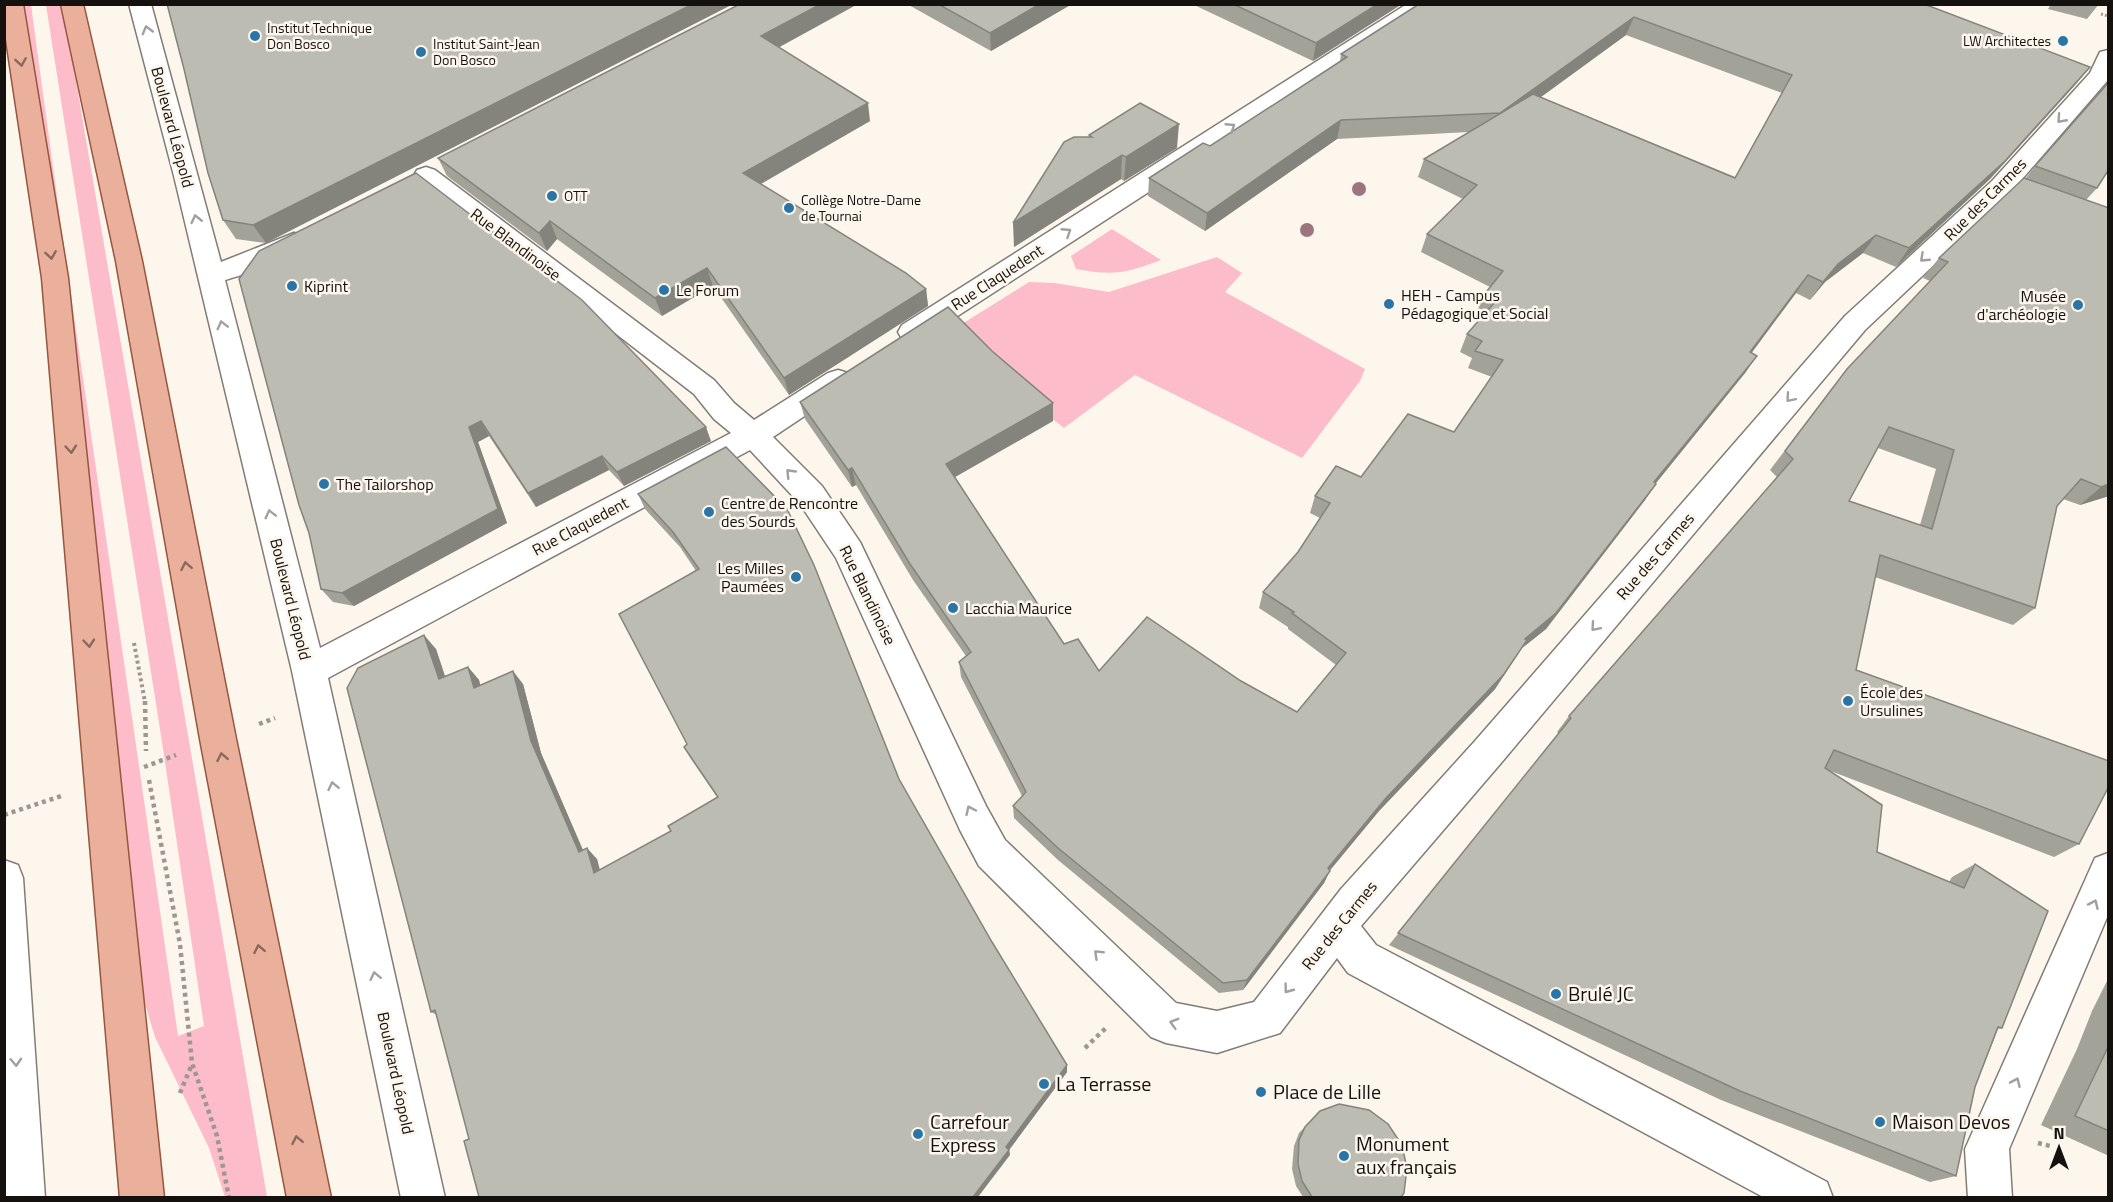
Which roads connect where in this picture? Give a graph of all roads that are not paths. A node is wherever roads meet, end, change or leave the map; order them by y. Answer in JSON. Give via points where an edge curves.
{"nodes":[{"id":1,"x":12,"y":4,"type":"edge"},
{"id":2,"x":72,"y":4,"type":"edge"},
{"id":3,"x":140,"y":4,"type":"edge"},
{"id":4,"x":1423,"y":4,"type":"edge"},
{"id":5,"x":2099,"y":70,"type":"edge"},
{"id":6,"x":426,"y":175,"type":"dead end"},
{"id":7,"x":312,"y":233,"type":"edge"},
{"id":8,"x":210,"y":276,"type":"junction"},
{"id":9,"x":888,"y":347,"type":"edge"},
{"id":10,"x":859,"y":366,"type":"edge"},
{"id":11,"x":753,"y":435,"type":"junction"},
{"id":12,"x":312,"y":687,"type":"junction"},
{"id":13,"x":2109,"y":871,"type":"edge"},
{"id":14,"x":4,"y":878,"type":"edge"},
{"id":15,"x":1336,"y":926,"type":"junction"},
{"id":16,"x":1217,"y":1032,"type":"joint"},
{"id":17,"x":146,"y":1196,"type":"edge"},
{"id":18,"x":23,"y":1197,"type":"edge"},
{"id":19,"x":309,"y":1197,"type":"edge"},
{"id":20,"x":423,"y":1197,"type":"edge"},
{"id":21,"x":1811,"y":1197,"type":"edge"},
{"id":22,"x":1990,"y":1197,"type":"edge"}],
"edges":[{"from":1,"to":17,"type":"main road","one_way":true,"via":[[55,278]]},
{"from":19,"to":2,"type":"main road","one_way":true,"via":[[129,261]]},
{"from":8,"to":3,"type":"street","name":"Boulevard Léopold","one_way":true},
{"from":9,"to":4,"type":"street","name":"Rue Claquedent","one_way":true},
{"from":5,"to":15,"type":"street","name":"Rue des Carmes","one_way":true,"via":[[2001,188],[1855,322]]},
{"from":6,"to":11,"type":"street","name":"Rue Blandinoise","via":[[704,387],[724,411]]},
{"from":7,"to":8,"type":"street","via":[[271,254]]},
{"from":12,"to":8,"type":"street","name":"Boulevard Léopold","one_way":true},
{"from":10,"to":11,"type":"street","name":"Rue Claquedent"},
{"from":11,"to":12,"type":"street","name":"Rue Claquedent"},
{"from":16,"to":11,"type":"street","name":"Rue Blandinoise","one_way":true,"via":[[1166,1022],[992,853],[849,551],[811,495]]},
{"from":20,"to":12,"type":"street","name":"Boulevard Léopold","one_way":true},
{"from":22,"to":13,"type":"street","one_way":true,"via":[[1987,1149]]},
{"from":14,"to":18,"type":"street","one_way":true},
{"from":15,"to":16,"type":"street","name":"Rue des Carmes","one_way":true,"via":[[1266,1019]]},
{"from":15,"to":21,"type":"street","via":[[1362,959]]}]}
